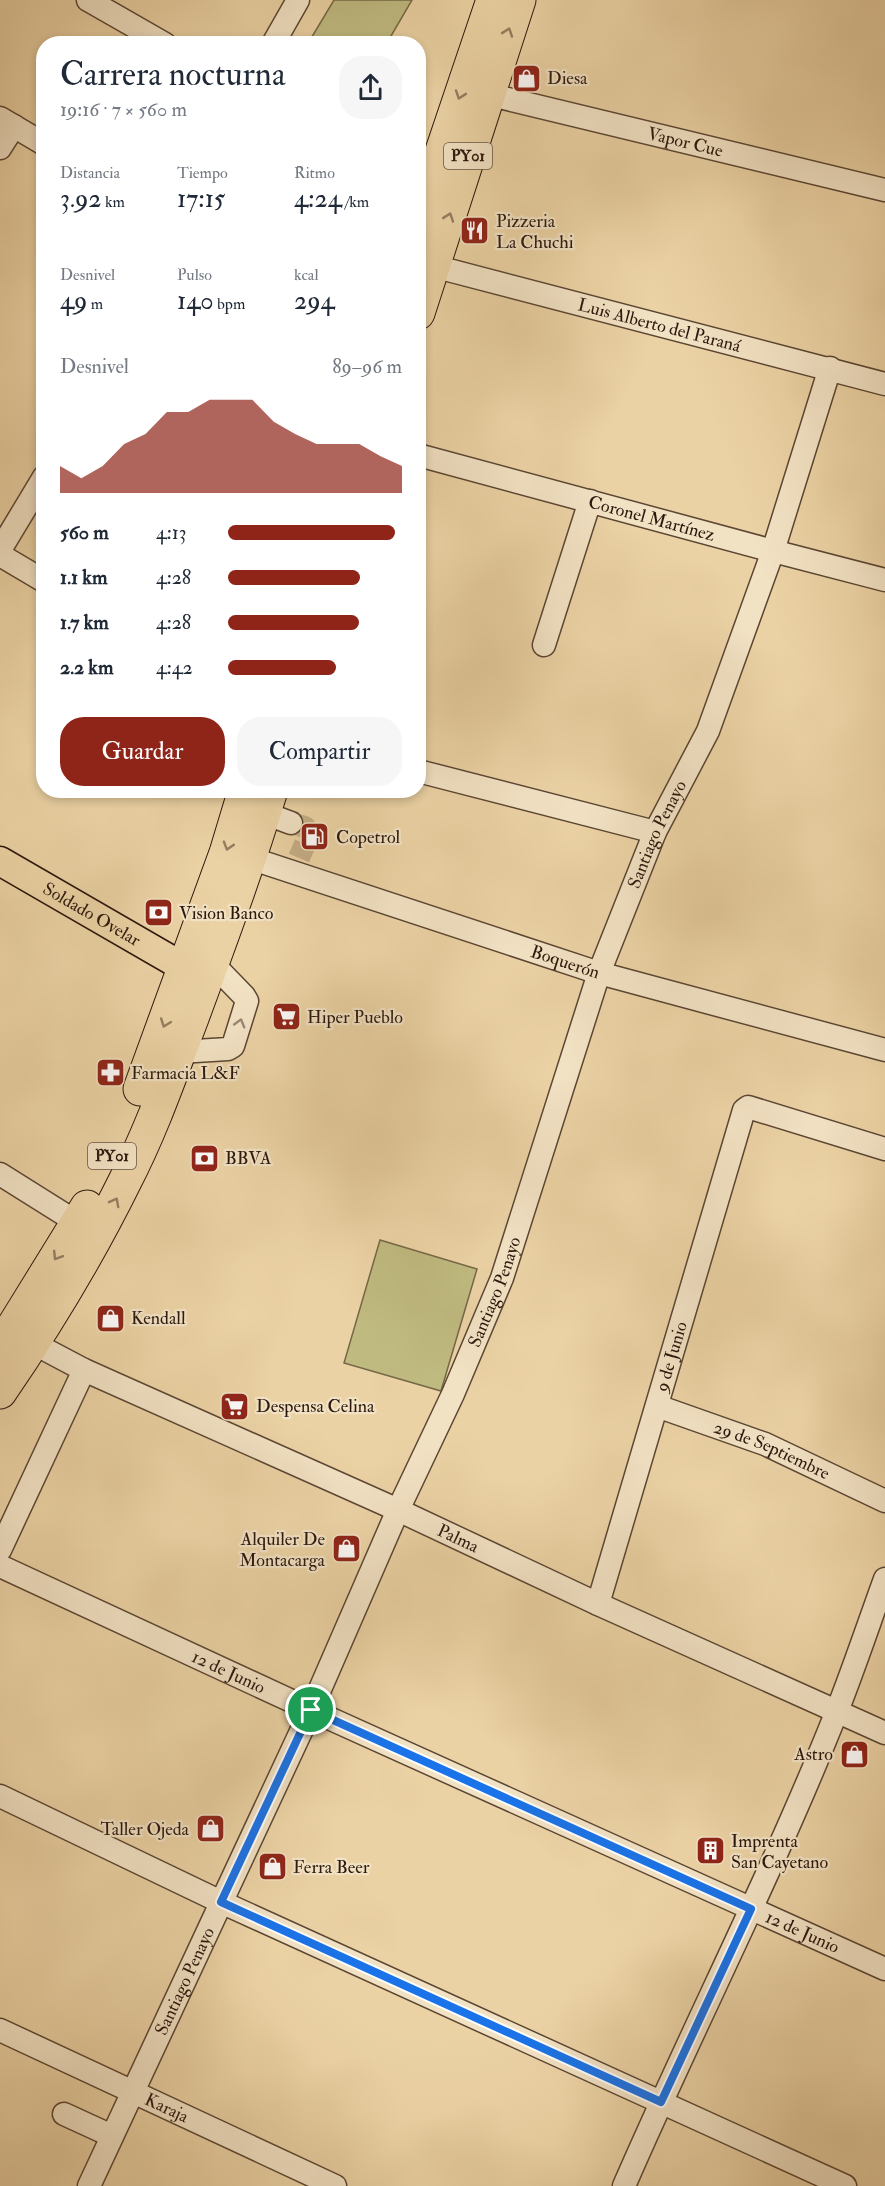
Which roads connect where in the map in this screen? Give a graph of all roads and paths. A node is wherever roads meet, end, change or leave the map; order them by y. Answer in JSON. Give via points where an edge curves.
{"nodes":[{"id":1,"x":88,"y":0,"type":"edge"},
{"id":2,"x":298,"y":0,"type":"edge"},
{"id":3,"x":493,"y":0,"type":"edge"},
{"id":4,"x":519,"y":0,"type":"edge"},
{"id":5,"x":151,"y":36,"type":"edge"},
{"id":6,"x":278,"y":36,"type":"edge"},
{"id":7,"x":487,"y":94,"type":"junction"},
{"id":8,"x":7,"y":122,"type":"edge"},
{"id":9,"x":36,"y":139,"type":"edge"},
{"id":10,"x":0,"y":148,"type":"edge"},
{"id":11,"x":426,"y":180,"type":"edge"},
{"id":12,"x":885,"y":190,"type":"edge"},
{"id":13,"x":433,"y":266,"type":"junction"},
{"id":14,"x":426,"y":288,"type":"edge"},
{"id":15,"x":830,"y":368,"type":"junction"},
{"id":16,"x":885,"y":384,"type":"edge"},
{"id":17,"x":426,"y":457,"type":"edge"},
{"id":18,"x":36,"y":490,"type":"edge"},
{"id":19,"x":590,"y":501,"type":"junction"},
{"id":20,"x":0,"y":550,"type":"edge"},
{"id":21,"x":773,"y":551,"type":"junction"},
{"id":22,"x":0,"y":555,"type":"edge"},
{"id":23,"x":36,"y":576,"type":"edge"},
{"id":24,"x":885,"y":580,"type":"edge"},
{"id":25,"x":544,"y":645,"type":"dead end"},
{"id":26,"x":426,"y":773,"type":"edge"},
{"id":27,"x":268,"y":804,"type":"edge"},
{"id":28,"x":655,"y":832,"type":"junction"},
{"id":29,"x":250,"y":858,"type":"junction"},
{"id":30,"x":0,"y":861,"type":"edge"},
{"id":31,"x":201,"y":970,"type":"junction"},
{"id":32,"x":599,"y":974,"type":"junction"},
{"id":33,"x":885,"y":1050,"type":"edge"},
{"id":34,"x":179,"y":1052,"type":"junction"},
{"id":35,"x":885,"y":1149,"type":"edge"},
{"id":36,"x":0,"y":1174,"type":"edge"},
{"id":37,"x":78,"y":1222,"type":"junction"},
{"id":38,"x":33,"y":1343,"type":"junction"},
{"id":39,"x":0,"y":1348,"type":"edge"},
{"id":40,"x":84,"y":1370,"type":"junction"},
{"id":41,"x":0,"y":1392,"type":"edge"},
{"id":42,"x":657,"y":1406,"type":"junction"},
{"id":43,"x":885,"y":1501,"type":"edge"},
{"id":44,"x":398,"y":1510,"type":"junction"},
{"id":45,"x":0,"y":1550,"type":"edge"},
{"id":46,"x":0,"y":1566,"type":"edge"},
{"id":47,"x":885,"y":1579,"type":"edge"},
{"id":48,"x":598,"y":1604,"type":"junction"},
{"id":49,"x":311,"y":1710,"type":"junction"},
{"id":50,"x":837,"y":1712,"type":"junction"},
{"id":51,"x":885,"y":1733,"type":"edge"},
{"id":52,"x":0,"y":1796,"type":"edge"},
{"id":53,"x":221,"y":1902,"type":"junction"},
{"id":54,"x":751,"y":1909,"type":"junction"},
{"id":55,"x":885,"y":1969,"type":"edge"},
{"id":56,"x":0,"y":2030,"type":"edge"},
{"id":57,"x":133,"y":2092,"type":"junction"},
{"id":58,"x":661,"y":2102,"type":"junction"},
{"id":59,"x":64,"y":2114,"type":"dead end"},
{"id":60,"x":112,"y":2136,"type":"junction"},
{"id":61,"x":89,"y":2186,"type":"edge"},
{"id":62,"x":336,"y":2186,"type":"edge"},
{"id":63,"x":624,"y":2186,"type":"edge"},
{"id":64,"x":845,"y":2186,"type":"edge"}],
"edges":[{"from":1,"to":5,"type":"street"},
{"from":2,"to":6,"type":"street"},
{"from":3,"to":11,"type":"highway","number":"PY01","one_way":true},
{"from":7,"to":4,"type":"highway","number":"PY01","one_way":true},
{"from":7,"to":12,"type":"street","name":"Vapor Cue"},
{"from":13,"to":7,"type":"highway","number":"PY01","one_way":true},
{"from":8,"to":9,"type":"street"},
{"from":8,"to":10,"type":"street"},
{"from":13,"to":14,"type":"highway","number":"PY01"},
{"from":13,"to":15,"type":"street","name":"Luis Alberto del Paraná"},
{"from":15,"to":16,"type":"street","name":"Luis Alberto del Paraná"},
{"from":15,"to":21,"type":"street","name":"Santiago Penayo"},
{"from":17,"to":19,"type":"street","name":"Coronel Martínez"},
{"from":18,"to":20,"type":"street"},
{"from":19,"to":21,"type":"street","name":"Coronel Martínez"},
{"from":19,"to":25,"type":"street"},
{"from":21,"to":24,"type":"street","name":"Coronel Martínez"},
{"from":21,"to":28,"type":"street","name":"Santiago Penayo","via":[[708,731]]},
{"from":22,"to":23,"type":"street"},
{"from":26,"to":28,"type":"street"},
{"from":27,"to":29,"type":"highway","number":"PY01"},
{"from":27,"to":31,"type":"highway","number":"PY01","one_way":true,"via":[[226,853]]},
{"from":28,"to":32,"type":"street","name":"Santiago Penayo"},
{"from":29,"to":31,"type":"highway","number":"PY01"},
{"from":29,"to":32,"type":"street","name":"Boquerón","via":[[296,865]]},
{"from":30,"to":31,"type":"main road","name":"Soldado Ovelar"},
{"from":31,"to":34,"type":"highway","number":"PY01"},
{"from":34,"to":31,"type":"street","one_way":true,"via":[[233,1047],[247,1001]]},
{"from":31,"to":37,"type":"highway","number":"PY01","one_way":true},
{"from":32,"to":33,"type":"street","name":"Boquerón"},
{"from":32,"to":44,"type":"street","name":"Santiago Penayo","via":[[502,1278]]},
{"from":38,"to":34,"type":"highway","number":"PY01","one_way":true,"via":[[126,1180]]},
{"from":35,"to":42,"type":"street","name":"9 de Junio","via":[[748,1107],[744,1110]]},
{"from":36,"to":37,"type":"street"},
{"from":37,"to":39,"type":"highway","number":"PY01","one_way":true},
{"from":38,"to":40,"type":"street","name":"Palma"},
{"from":38,"to":41,"type":"highway","number":"PY01"},
{"from":40,"to":44,"type":"street","name":"Palma"},
{"from":40,"to":45,"type":"street"},
{"from":42,"to":43,"type":"street","name":"29 de Septiembre","via":[[765,1444]]},
{"from":42,"to":48,"type":"street","name":"9 de Junio"},
{"from":44,"to":48,"type":"street","name":"Palma"},
{"from":44,"to":49,"type":"street","name":"Santiago Penayo"},
{"from":46,"to":49,"type":"street","name":"12 de Junio"},
{"from":47,"to":50,"type":"street"},
{"from":48,"to":50,"type":"street","name":"Palma"},
{"from":49,"to":53,"type":"street","name":"Santiago Penayo"},
{"from":49,"to":54,"type":"street","name":"12 de Junio"},
{"from":50,"to":51,"type":"street","name":"Palma"},
{"from":50,"to":54,"type":"street"},
{"from":52,"to":53,"type":"street"},
{"from":53,"to":57,"type":"street","name":"Santiago Penayo"},
{"from":53,"to":58,"type":"street"},
{"from":54,"to":55,"type":"street","name":"12 de Junio"},
{"from":54,"to":58,"type":"street"},
{"from":56,"to":57,"type":"street","name":"Karaja"},
{"from":57,"to":60,"type":"street","name":"Santiago Penayo"},
{"from":57,"to":62,"type":"street","name":"Karaja"},
{"from":58,"to":63,"type":"street"},
{"from":58,"to":64,"type":"street"},
{"from":59,"to":60,"type":"street"},
{"from":60,"to":61,"type":"street","name":"Santiago Penayo"}]}
